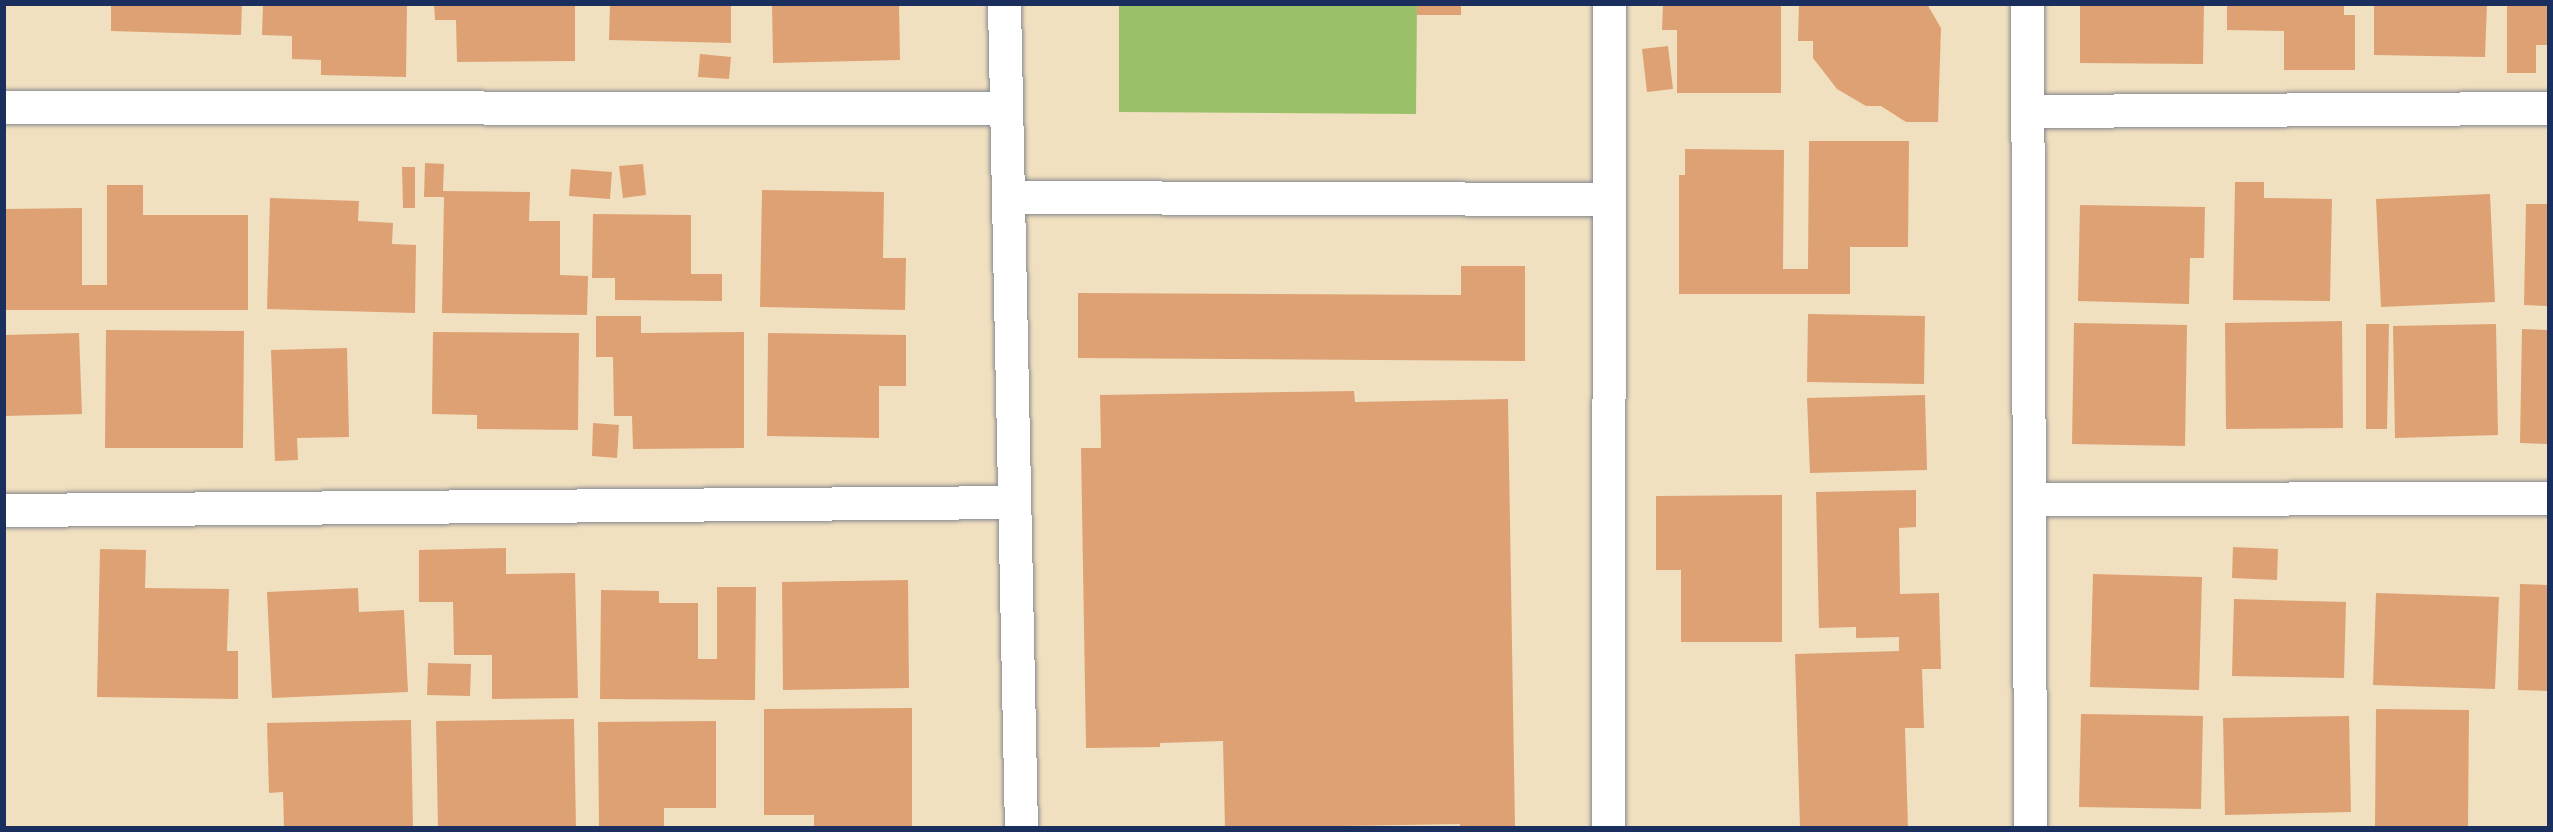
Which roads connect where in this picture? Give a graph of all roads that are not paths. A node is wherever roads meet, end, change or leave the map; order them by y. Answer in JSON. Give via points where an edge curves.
{"nodes":[{"id":1,"x":1004,"y":4,"type":"edge"},
{"id":2,"x":1609,"y":4,"type":"edge"},
{"id":3,"x":2027,"y":4,"type":"edge"},
{"id":4,"x":4,"y":107,"type":"edge"},
{"id":5,"x":1006,"y":108,"type":"junction"},
{"id":6,"x":2548,"y":108,"type":"edge"},
{"id":7,"x":2028,"y":111,"type":"junction"},
{"id":8,"x":1008,"y":196,"type":"junction"},
{"id":9,"x":1609,"y":200,"type":"junction"},
{"id":10,"x":2548,"y":498,"type":"edge"},
{"id":11,"x":2029,"y":499,"type":"junction"},
{"id":12,"x":1014,"y":502,"type":"junction"},
{"id":13,"x":4,"y":510,"type":"edge"},
{"id":14,"x":1021,"y":828,"type":"edge"},
{"id":15,"x":1608,"y":828,"type":"edge"},
{"id":16,"x":2030,"y":828,"type":"edge"}],
"edges":[{"from":1,"to":5,"type":"street"},
{"from":2,"to":9,"type":"street"},
{"from":3,"to":7,"type":"street"},
{"from":4,"to":5,"type":"street"},
{"from":5,"to":8,"type":"street"},
{"from":6,"to":7,"type":"street"},
{"from":7,"to":11,"type":"street"},
{"from":8,"to":9,"type":"street"},
{"from":8,"to":12,"type":"street"},
{"from":9,"to":15,"type":"street"},
{"from":10,"to":11,"type":"street"},
{"from":11,"to":16,"type":"street"},
{"from":12,"to":13,"type":"street"},
{"from":12,"to":14,"type":"street"}]}
